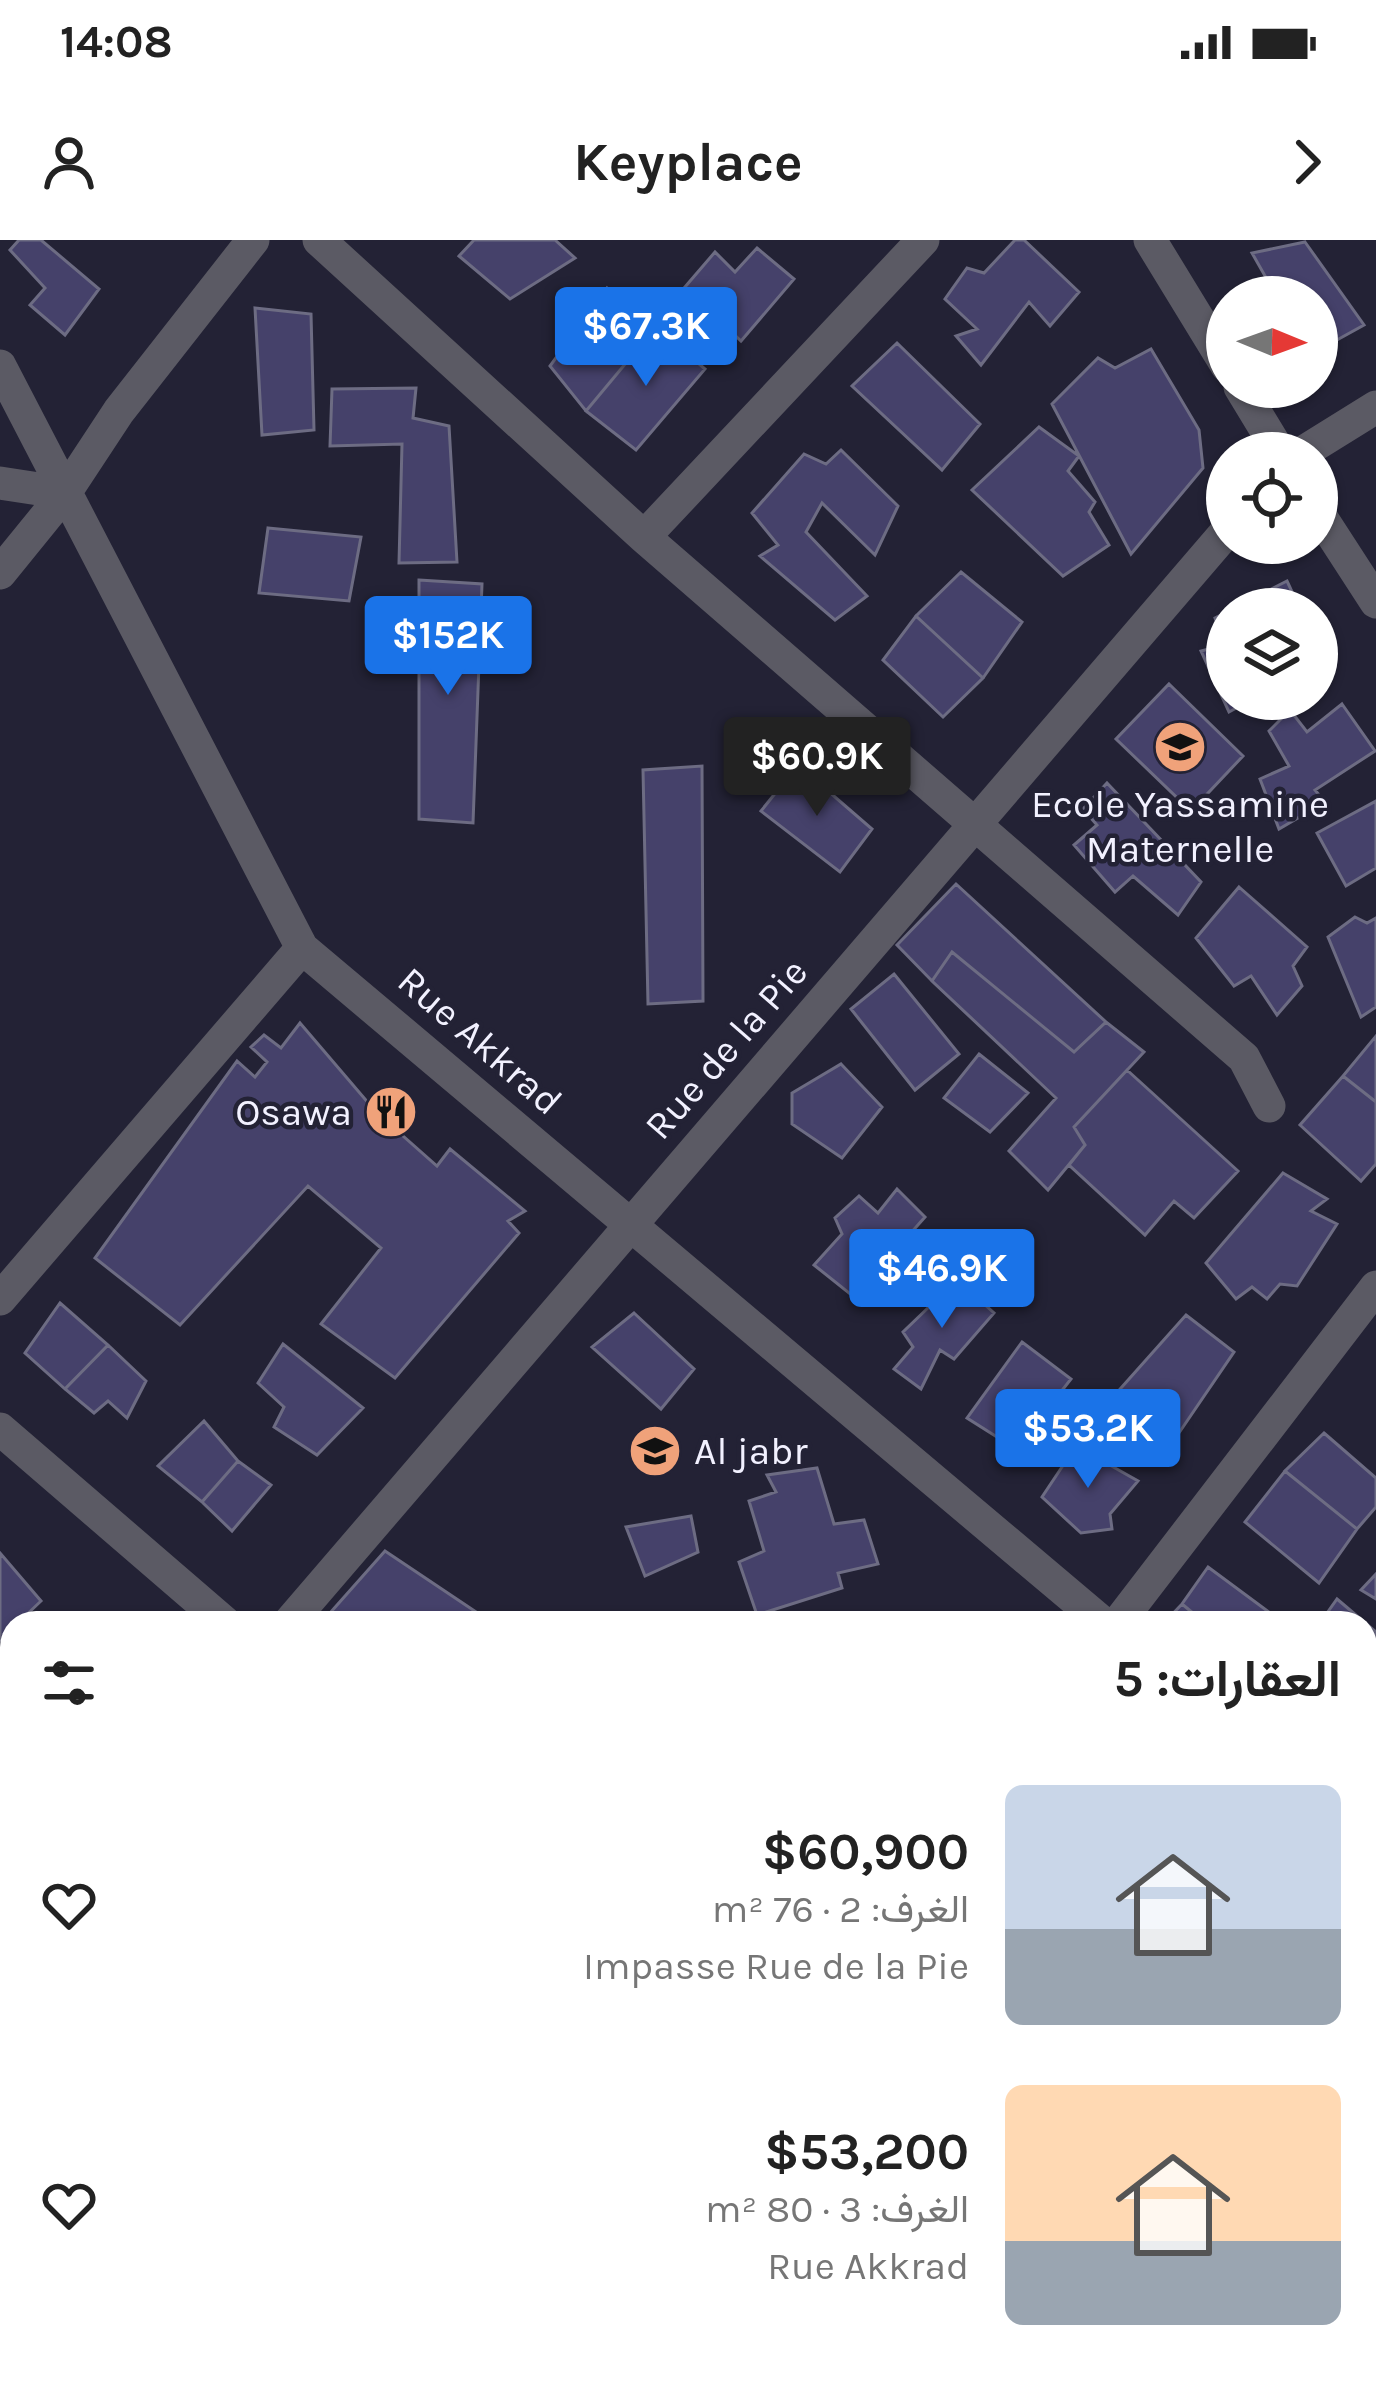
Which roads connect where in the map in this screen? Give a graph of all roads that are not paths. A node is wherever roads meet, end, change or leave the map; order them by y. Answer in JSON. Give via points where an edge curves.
{"nodes":[{"id":1,"x":253,"y":240,"type":"edge"},
{"id":2,"x":319,"y":240,"type":"edge"},
{"id":3,"x":923,"y":240,"type":"edge"},
{"id":4,"x":1150,"y":240,"type":"edge"},
{"id":5,"x":1206,"y":332,"type":"edge"},
{"id":6,"x":0,"y":366,"type":"edge"},
{"id":7,"x":1376,"y":407,"type":"edge"},
{"id":8,"x":1335,"y":432,"type":"edge"},
{"id":9,"x":0,"y":482,"type":"edge"},
{"id":10,"x":65,"y":493,"type":"junction"},
{"id":11,"x":644,"y":538,"type":"junction"},
{"id":12,"x":1338,"y":543,"type":"edge"},
{"id":13,"x":1206,"y":555,"type":"edge"},
{"id":14,"x":0,"y":573,"type":"edge"},
{"id":15,"x":1376,"y":602,"type":"edge"},
{"id":16,"x":973,"y":827,"type":"junction"},
{"id":17,"x":302,"y":948,"type":"junction"},
{"id":18,"x":1270,"y":1106,"type":"dead end"},
{"id":19,"x":630,"y":1225,"type":"junction"},
{"id":20,"x":1376,"y":1287,"type":"edge"},
{"id":21,"x":0,"y":1299,"type":"edge"},
{"id":22,"x":0,"y":1429,"type":"edge"},
{"id":23,"x":212,"y":1611,"type":"edge"},
{"id":24,"x":299,"y":1611,"type":"edge"},
{"id":25,"x":1088,"y":1611,"type":"edge"},
{"id":26,"x":1127,"y":1611,"type":"edge"}],
"edges":[{"from":1,"to":10,"type":"street"},
{"from":2,"to":11,"type":"street"},
{"from":3,"to":11,"type":"street"},
{"from":4,"to":5,"type":"street"},
{"from":6,"to":10,"type":"street","name":"Rue Akkrad"},
{"from":7,"to":8,"type":"street"},
{"from":9,"to":10,"type":"street"},
{"from":10,"to":14,"type":"street"},
{"from":10,"to":17,"type":"street","name":"Rue Akkrad"},
{"from":11,"to":16,"type":"street"},
{"from":12,"to":15,"type":"street"},
{"from":13,"to":16,"type":"street","name":"Rue de la Pie"},
{"from":16,"to":18,"type":"street","via":[[1244,1058]]},
{"from":16,"to":19,"type":"street","name":"Rue de la Pie"},
{"from":17,"to":19,"type":"street","name":"Rue Akkrad"},
{"from":17,"to":21,"type":"street"},
{"from":19,"to":24,"type":"street","name":"Rue de la Pie"},
{"from":19,"to":25,"type":"street","name":"Rue Akkrad"},
{"from":20,"to":26,"type":"street"},
{"from":22,"to":23,"type":"street"}]}
